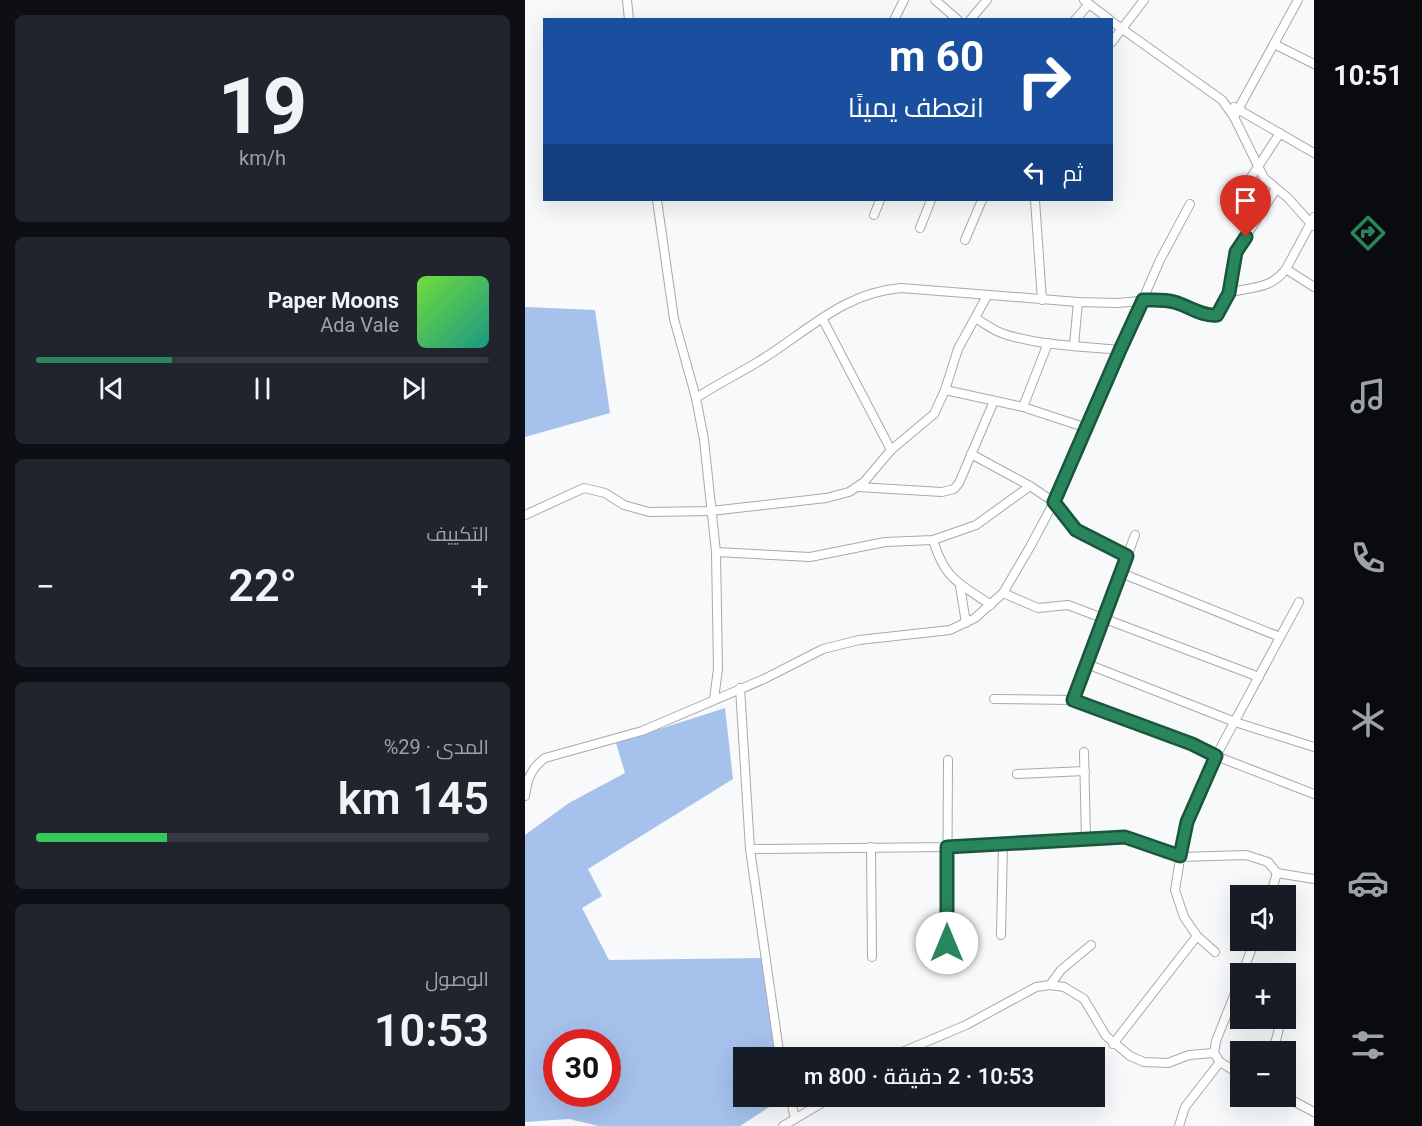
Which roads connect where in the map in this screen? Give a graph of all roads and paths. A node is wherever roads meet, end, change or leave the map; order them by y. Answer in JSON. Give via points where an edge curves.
{"nodes":[{"id":1,"x":627,"y":0,"type":"edge"},
{"id":2,"x":904,"y":0,"type":"edge"},
{"id":3,"x":935,"y":0,"type":"edge"},
{"id":4,"x":987,"y":0,"type":"edge"},
{"id":5,"x":1145,"y":0,"type":"edge"},
{"id":6,"x":1298,"y":0,"type":"edge"},
{"id":7,"x":1086,"y":2,"type":"edge"},
{"id":8,"x":629,"y":18,"type":"edge"},
{"id":9,"x":895,"y":18,"type":"edge"},
{"id":10,"x":955,"y":18,"type":"edge"},
{"id":11,"x":972,"y":18,"type":"edge"},
{"id":12,"x":1076,"y":18,"type":"edge"},
{"id":13,"x":1108,"y":18,"type":"edge"},
{"id":14,"x":1113,"y":22,"type":"edge"},
{"id":15,"x":1122,"y":29,"type":"junction"},
{"id":16,"x":1113,"y":40,"type":"edge"},
{"id":17,"x":1274,"y":44,"type":"junction"},
{"id":18,"x":1314,"y":64,"type":"edge"},
{"id":19,"x":1236,"y":113,"type":"junction"},
{"id":20,"x":1280,"y":133,"type":"junction"},
{"id":21,"x":1314,"y":153,"type":"edge"},
{"id":22,"x":1257,"y":167,"type":"junction"},
{"id":23,"x":1276,"y":189,"type":"junction"},
{"id":24,"x":1242,"y":190,"type":"dead end"},
{"id":25,"x":657,"y":201,"type":"edge"},
{"id":26,"x":880,"y":201,"type":"edge"},
{"id":27,"x":931,"y":201,"type":"edge"},
{"id":28,"x":982,"y":201,"type":"edge"},
{"id":29,"x":1035,"y":201,"type":"edge"},
{"id":30,"x":1190,"y":204,"type":"dead end"},
{"id":31,"x":874,"y":215,"type":"dead end"},
{"id":32,"x":1313,"y":222,"type":"edge"},
{"id":33,"x":920,"y":228,"type":"dead end"},
{"id":34,"x":965,"y":240,"type":"dead end"},
{"id":35,"x":1286,"y":269,"type":"junction"},
{"id":36,"x":1314,"y":287,"type":"edge"},
{"id":37,"x":1229,"y":293,"type":"junction"},
{"id":38,"x":987,"y":296,"type":"junction"},
{"id":39,"x":1042,"y":300,"type":"junction"},
{"id":40,"x":1143,"y":300,"type":"junction"},
{"id":41,"x":1078,"y":303,"type":"junction"},
{"id":42,"x":822,"y":318,"type":"junction"},
{"id":43,"x":975,"y":318,"type":"junction"},
{"id":44,"x":1048,"y":343,"type":"junction"},
{"id":45,"x":1074,"y":345,"type":"junction"},
{"id":46,"x":1120,"y":350,"type":"junction"},
{"id":47,"x":945,"y":390,"type":"junction"},
{"id":48,"x":696,"y":398,"type":"junction"},
{"id":49,"x":994,"y":400,"type":"junction"},
{"id":50,"x":1023,"y":407,"type":"junction"},
{"id":51,"x":1087,"y":428,"type":"junction"},
{"id":52,"x":891,"y":450,"type":"junction"},
{"id":53,"x":971,"y":454,"type":"junction"},
{"id":54,"x":1030,"y":486,"type":"junction"},
{"id":55,"x":858,"y":487,"type":"junction"},
{"id":56,"x":1054,"y":502,"type":"junction"},
{"id":57,"x":711,"y":511,"type":"junction"},
{"id":58,"x":525,"y":515,"type":"edge"},
{"id":59,"x":1135,"y":535,"type":"dead end"},
{"id":60,"x":933,"y":540,"type":"junction"},
{"id":61,"x":716,"y":552,"type":"junction"},
{"id":62,"x":1127,"y":556,"type":"junction"},
{"id":63,"x":1121,"y":573,"type":"junction"},
{"id":64,"x":960,"y":586,"type":"junction"},
{"id":65,"x":1003,"y":593,"type":"junction"},
{"id":66,"x":1299,"y":602,"type":"dead end"},
{"id":67,"x":991,"y":604,"type":"junction"},
{"id":68,"x":1104,"y":619,"type":"junction"},
{"id":69,"x":966,"y":623,"type":"junction"},
{"id":70,"x":1280,"y":637,"type":"junction"},
{"id":71,"x":1087,"y":664,"type":"junction"},
{"id":72,"x":1259,"y":677,"type":"junction"},
{"id":73,"x":740,"y":688,"type":"junction"},
{"id":74,"x":714,"y":699,"type":"junction"},
{"id":75,"x":994,"y":699,"type":"dead end"},
{"id":76,"x":1073,"y":700,"type":"junction"},
{"id":77,"x":1235,"y":722,"type":"junction"},
{"id":78,"x":1314,"y":747,"type":"edge"},
{"id":79,"x":1084,"y":752,"type":"dead end"},
{"id":80,"x":1216,"y":756,"type":"junction"},
{"id":81,"x":948,"y":760,"type":"dead end"},
{"id":82,"x":1085,"y":771,"type":"junction"},
{"id":83,"x":1017,"y":774,"type":"dead end"},
{"id":84,"x":1314,"y":794,"type":"edge"},
{"id":85,"x":525,"y":796,"type":"edge"},
{"id":86,"x":1086,"y":839,"type":"junction"},
{"id":87,"x":1003,"y":844,"type":"junction"},
{"id":88,"x":871,"y":847,"type":"junction"},
{"id":89,"x":947,"y":847,"type":"junction"},
{"id":90,"x":750,"y":849,"type":"junction"},
{"id":91,"x":1180,"y":856,"type":"junction"},
{"id":92,"x":1277,"y":873,"type":"junction"},
{"id":93,"x":1314,"y":879,"type":"edge"},
{"id":94,"x":1273,"y":885,"type":"edge"},
{"id":95,"x":1001,"y":935,"type":"dead end"},
{"id":96,"x":1197,"y":936,"type":"junction"},
{"id":97,"x":947,"y":943,"type":"dead end"},
{"id":98,"x":1091,"y":945,"type":"dead end"},
{"id":99,"x":1215,"y":951,"type":"dead end"},
{"id":100,"x":872,"y":957,"type":"dead end"},
{"id":101,"x":1050,"y":985,"type":"junction"},
{"id":102,"x":1230,"y":1007,"type":"edge"},
{"id":103,"x":1113,"y":1044,"type":"junction"},
{"id":104,"x":778,"y":1047,"type":"edge"},
{"id":105,"x":914,"y":1047,"type":"edge"},
{"id":106,"x":1214,"y":1053,"type":"junction"},
{"id":107,"x":1220,"y":1062,"type":"junction"},
{"id":108,"x":1230,"y":1068,"type":"edge"},
{"id":109,"x":1296,"y":1102,"type":"edge"},
{"id":110,"x":792,"y":1107,"type":"edge"},
{"id":111,"x":813,"y":1107,"type":"edge"},
{"id":112,"x":1314,"y":1112,"type":"edge"},
{"id":113,"x":795,"y":1119,"type":"junction"},
{"id":114,"x":783,"y":1126,"type":"edge"},
{"id":115,"x":1179,"y":1126,"type":"edge"}],
"edges":[{"from":1,"to":8,"type":"street"},
{"from":2,"to":9,"type":"street"},
{"from":3,"to":10,"type":"street"},
{"from":4,"to":11,"type":"street"},
{"from":5,"to":15,"type":"street"},
{"from":6,"to":17,"type":"street"},
{"from":7,"to":12,"type":"street"},
{"from":7,"to":13,"type":"street"},
{"from":14,"to":15,"type":"street"},
{"from":15,"to":16,"type":"street"},
{"from":15,"to":19,"type":"street"},
{"from":17,"to":18,"type":"street"},
{"from":17,"to":19,"type":"street"},
{"from":19,"to":20,"type":"street"},
{"from":19,"to":22,"type":"street"},
{"from":20,"to":21,"type":"street"},
{"from":20,"to":22,"type":"street"},
{"from":22,"to":23,"type":"street"},
{"from":22,"to":24,"type":"street"},
{"from":23,"to":32,"type":"street"},
{"from":23,"to":37,"type":"street","via":[[1236,252]]},
{"from":25,"to":48,"type":"street","via":[[674,319]]},
{"from":26,"to":31,"type":"street"},
{"from":27,"to":33,"type":"street"},
{"from":28,"to":34,"type":"street"},
{"from":29,"to":39,"type":"street"},
{"from":30,"to":40,"type":"street"},
{"from":32,"to":35,"type":"street"},
{"from":35,"to":36,"type":"street"},
{"from":35,"to":37,"type":"street","via":[[1265,286]]},
{"from":37,"to":40,"type":"street","via":[[1220,313],[1213,316],[1163,299]]},
{"from":38,"to":39,"type":"street"},
{"from":38,"to":42,"type":"street","via":[[883,289],[849,301]]},
{"from":38,"to":43,"type":"street"},
{"from":39,"to":41,"type":"street"},
{"from":40,"to":41,"type":"street"},
{"from":40,"to":46,"type":"street"},
{"from":41,"to":45,"type":"street"},
{"from":42,"to":48,"type":"street"},
{"from":42,"to":52,"type":"street"},
{"from":43,"to":44,"type":"street","via":[[1003,334]]},
{"from":43,"to":47,"type":"street","via":[[958,349]]},
{"from":44,"to":45,"type":"street"},
{"from":44,"to":50,"type":"street"},
{"from":45,"to":46,"type":"street"},
{"from":46,"to":51,"type":"street"},
{"from":47,"to":49,"type":"street"},
{"from":47,"to":52,"type":"street","via":[[934,414]]},
{"from":48,"to":57,"type":"street"},
{"from":49,"to":50,"type":"street"},
{"from":49,"to":53,"type":"street"},
{"from":50,"to":51,"type":"street"},
{"from":51,"to":56,"type":"street"},
{"from":52,"to":55,"type":"street"},
{"from":53,"to":54,"type":"street"},
{"from":53,"to":55,"type":"street","via":[[957,487],[950,491]]},
{"from":54,"to":56,"type":"street"},
{"from":54,"to":60,"type":"street","via":[[976,525]]},
{"from":55,"to":57,"type":"street","via":[[826,498]]},
{"from":56,"to":62,"type":"street","via":[[1076,530]]},
{"from":56,"to":65,"type":"street"},
{"from":57,"to":58,"type":"street","via":[[649,512],[585,488]]},
{"from":57,"to":61,"type":"street"},
{"from":59,"to":62,"type":"street"},
{"from":60,"to":61,"type":"street","via":[[885,542],[810,557]]},
{"from":60,"to":64,"type":"street","via":[[946,571]]},
{"from":61,"to":74,"type":"street","via":[[718,669]]},
{"from":62,"to":63,"type":"street"},
{"from":63,"to":68,"type":"street"},
{"from":63,"to":70,"type":"street"},
{"from":64,"to":67,"type":"street"},
{"from":64,"to":69,"type":"street"},
{"from":65,"to":67,"type":"street"},
{"from":65,"to":68,"type":"street","via":[[1038,608],[1068,605]]},
{"from":66,"to":70,"type":"street"},
{"from":67,"to":69,"type":"street"},
{"from":68,"to":71,"type":"street"},
{"from":68,"to":72,"type":"street"},
{"from":69,"to":73,"type":"street","via":[[950,630],[842,644]]},
{"from":70,"to":72,"type":"street"},
{"from":71,"to":76,"type":"street"},
{"from":71,"to":77,"type":"street"},
{"from":72,"to":77,"type":"street"},
{"from":73,"to":74,"type":"street"},
{"from":73,"to":90,"type":"street"},
{"from":74,"to":85,"type":"street","via":[[642,731],[545,758],[527,781]]},
{"from":75,"to":76,"type":"street"},
{"from":76,"to":80,"type":"street"},
{"from":77,"to":78,"type":"street"},
{"from":77,"to":80,"type":"street"},
{"from":79,"to":82,"type":"street"},
{"from":80,"to":84,"type":"street"},
{"from":80,"to":91,"type":"street","via":[[1187,822]]},
{"from":81,"to":89,"type":"street"},
{"from":82,"to":83,"type":"street"},
{"from":82,"to":86,"type":"street"},
{"from":86,"to":87,"type":"street"},
{"from":86,"to":91,"type":"street","via":[[1125,837]]},
{"from":87,"to":89,"type":"street"},
{"from":87,"to":95,"type":"street"},
{"from":88,"to":89,"type":"street"},
{"from":88,"to":90,"type":"street"},
{"from":88,"to":100,"type":"street"},
{"from":89,"to":97,"type":"street"},
{"from":90,"to":104,"type":"street"},
{"from":91,"to":92,"type":"street","via":[[1246,855],[1268,862]]},
{"from":91,"to":96,"type":"street","via":[[1175,890],[1184,917]]},
{"from":92,"to":93,"type":"street"},
{"from":92,"to":94,"type":"street"},
{"from":96,"to":99,"type":"street"},
{"from":96,"to":103,"type":"street"},
{"from":98,"to":101,"type":"street","via":[[1061,970]]},
{"from":101,"to":103,"type":"street","via":[[1064,987],[1084,999]]},
{"from":101,"to":105,"type":"street","via":[[1036,987],[966,1025]]},
{"from":102,"to":106,"type":"street"},
{"from":103,"to":106,"type":"street","via":[[1144,1062],[1168,1063],[1189,1054]]},
{"from":106,"to":107,"type":"street"},
{"from":107,"to":108,"type":"street"},
{"from":107,"to":115,"type":"street","via":[[1185,1107]]},
{"from":109,"to":112,"type":"street"},
{"from":110,"to":113,"type":"street"},
{"from":111,"to":113,"type":"street"},
{"from":113,"to":114,"type":"street"}]}
